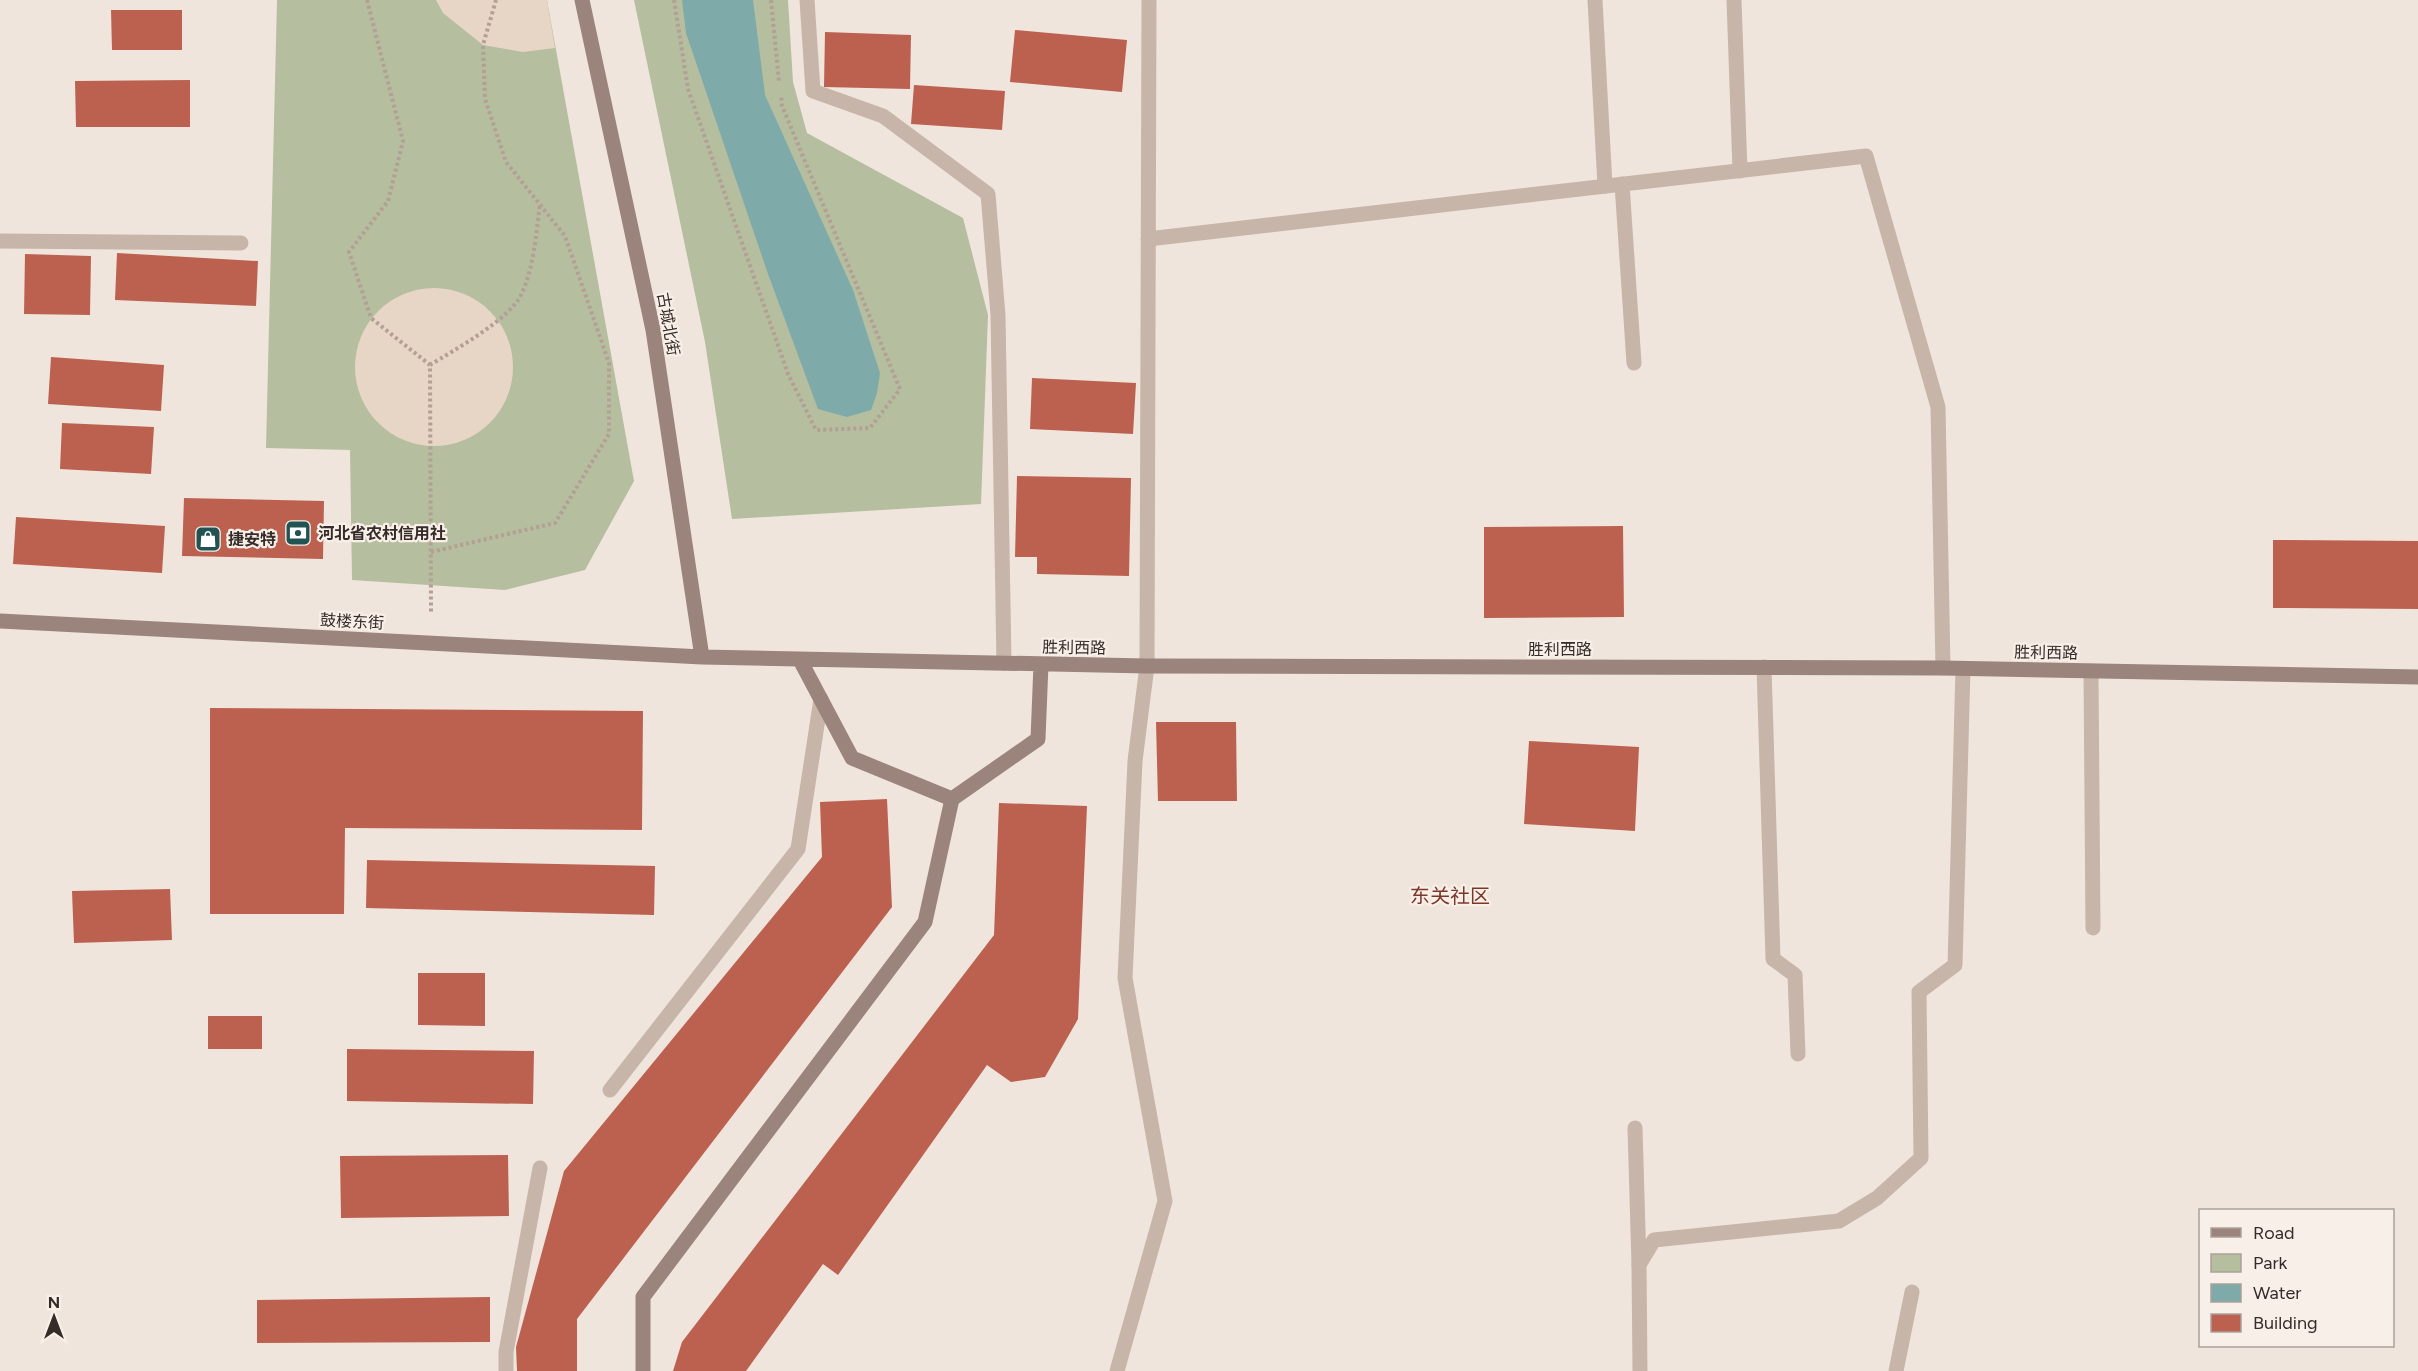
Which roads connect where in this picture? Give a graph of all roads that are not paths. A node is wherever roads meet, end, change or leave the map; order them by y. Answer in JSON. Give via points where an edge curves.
{"nodes":[{"id":1,"x":582,"y":0,"type":"edge"},
{"id":2,"x":807,"y":0,"type":"edge"},
{"id":3,"x":1149,"y":0,"type":"edge"},
{"id":4,"x":1595,"y":0,"type":"edge"},
{"id":5,"x":1734,"y":0,"type":"edge"},
{"id":6,"x":1740,"y":171,"type":"junction"},
{"id":7,"x":1622,"y":184,"type":"junction"},
{"id":8,"x":1605,"y":186,"type":"junction"},
{"id":9,"x":1148,"y":239,"type":"junction"},
{"id":10,"x":0,"y":241,"type":"edge"},
{"id":11,"x":241,"y":243,"type":"dead end"},
{"id":12,"x":1634,"y":363,"type":"dead end"},
{"id":13,"x":0,"y":621,"type":"edge"},
{"id":14,"x":702,"y":657,"type":"junction"},
{"id":15,"x":800,"y":660,"type":"junction"},
{"id":16,"x":1004,"y":663,"type":"junction"},
{"id":17,"x":1041,"y":664,"type":"junction"},
{"id":18,"x":1147,"y":666,"type":"junction"},
{"id":19,"x":1764,"y":668,"type":"junction"},
{"id":20,"x":1943,"y":668,"type":"junction"},
{"id":21,"x":1963,"y":669,"type":"junction"},
{"id":22,"x":2091,"y":671,"type":"junction"},
{"id":23,"x":2418,"y":677,"type":"edge"},
{"id":24,"x":821,"y":699,"type":"junction"},
{"id":25,"x":952,"y":799,"type":"junction"},
{"id":26,"x":2092,"y":928,"type":"dead end"},
{"id":27,"x":1798,"y":1054,"type":"dead end"},
{"id":28,"x":610,"y":1090,"type":"dead end"},
{"id":29,"x":1635,"y":1128,"type":"dead end"},
{"id":30,"x":540,"y":1168,"type":"dead end"},
{"id":31,"x":1639,"y":1265,"type":"junction"},
{"id":32,"x":1912,"y":1292,"type":"dead end"},
{"id":33,"x":506,"y":1371,"type":"edge"},
{"id":34,"x":643,"y":1371,"type":"edge"},
{"id":35,"x":1117,"y":1371,"type":"edge"},
{"id":36,"x":1640,"y":1371,"type":"edge"},
{"id":37,"x":1896,"y":1371,"type":"edge"}],
"edges":[{"from":1,"to":14,"type":"main road","name":"古城北街","via":[[653,330]]},
{"from":2,"to":16,"type":"street","via":[[813,91],[883,116],[988,194],[998,315]]},
{"from":3,"to":9,"type":"street"},
{"from":4,"to":8,"type":"street"},
{"from":5,"to":6,"type":"street"},
{"from":6,"to":7,"type":"street"},
{"from":6,"to":20,"type":"street","via":[[1866,156],[1938,407]]},
{"from":7,"to":8,"type":"street"},
{"from":7,"to":12,"type":"street"},
{"from":8,"to":9,"type":"street"},
{"from":9,"to":18,"type":"street"},
{"from":10,"to":11,"type":"street"},
{"from":13,"to":14,"type":"main road","name":"鼓楼东街"},
{"from":14,"to":15,"type":"main road","name":"胜利西路"},
{"from":15,"to":16,"type":"main road","name":"胜利西路"},
{"from":15,"to":24,"type":"main road"},
{"from":16,"to":17,"type":"main road","name":"胜利西路"},
{"from":17,"to":18,"type":"main road","name":"胜利西路"},
{"from":17,"to":25,"type":"main road","via":[[1038,739]]},
{"from":18,"to":19,"type":"main road","name":"胜利西路"},
{"from":18,"to":35,"type":"street","via":[[1135,762],[1125,978],[1165,1201]]},
{"from":19,"to":20,"type":"main road","name":"胜利西路"},
{"from":19,"to":27,"type":"street","via":[[1773,959],[1795,975]]},
{"from":20,"to":21,"type":"main road","name":"胜利西路"},
{"from":21,"to":22,"type":"main road","name":"胜利西路"},
{"from":21,"to":31,"type":"street","via":[[1955,965],[1919,992],[1921,1158],[1877,1198],[1839,1221],[1654,1240]]},
{"from":22,"to":23,"type":"main road","name":"胜利西路"},
{"from":22,"to":26,"type":"street"},
{"from":24,"to":25,"type":"main road","via":[[852,758]]},
{"from":24,"to":28,"type":"street","via":[[798,849]]},
{"from":25,"to":34,"type":"main road","via":[[925,922],[643,1297]]},
{"from":29,"to":31,"type":"street"},
{"from":30,"to":33,"type":"street","via":[[506,1352]]},
{"from":31,"to":36,"type":"street"},
{"from":32,"to":37,"type":"street"}]}
